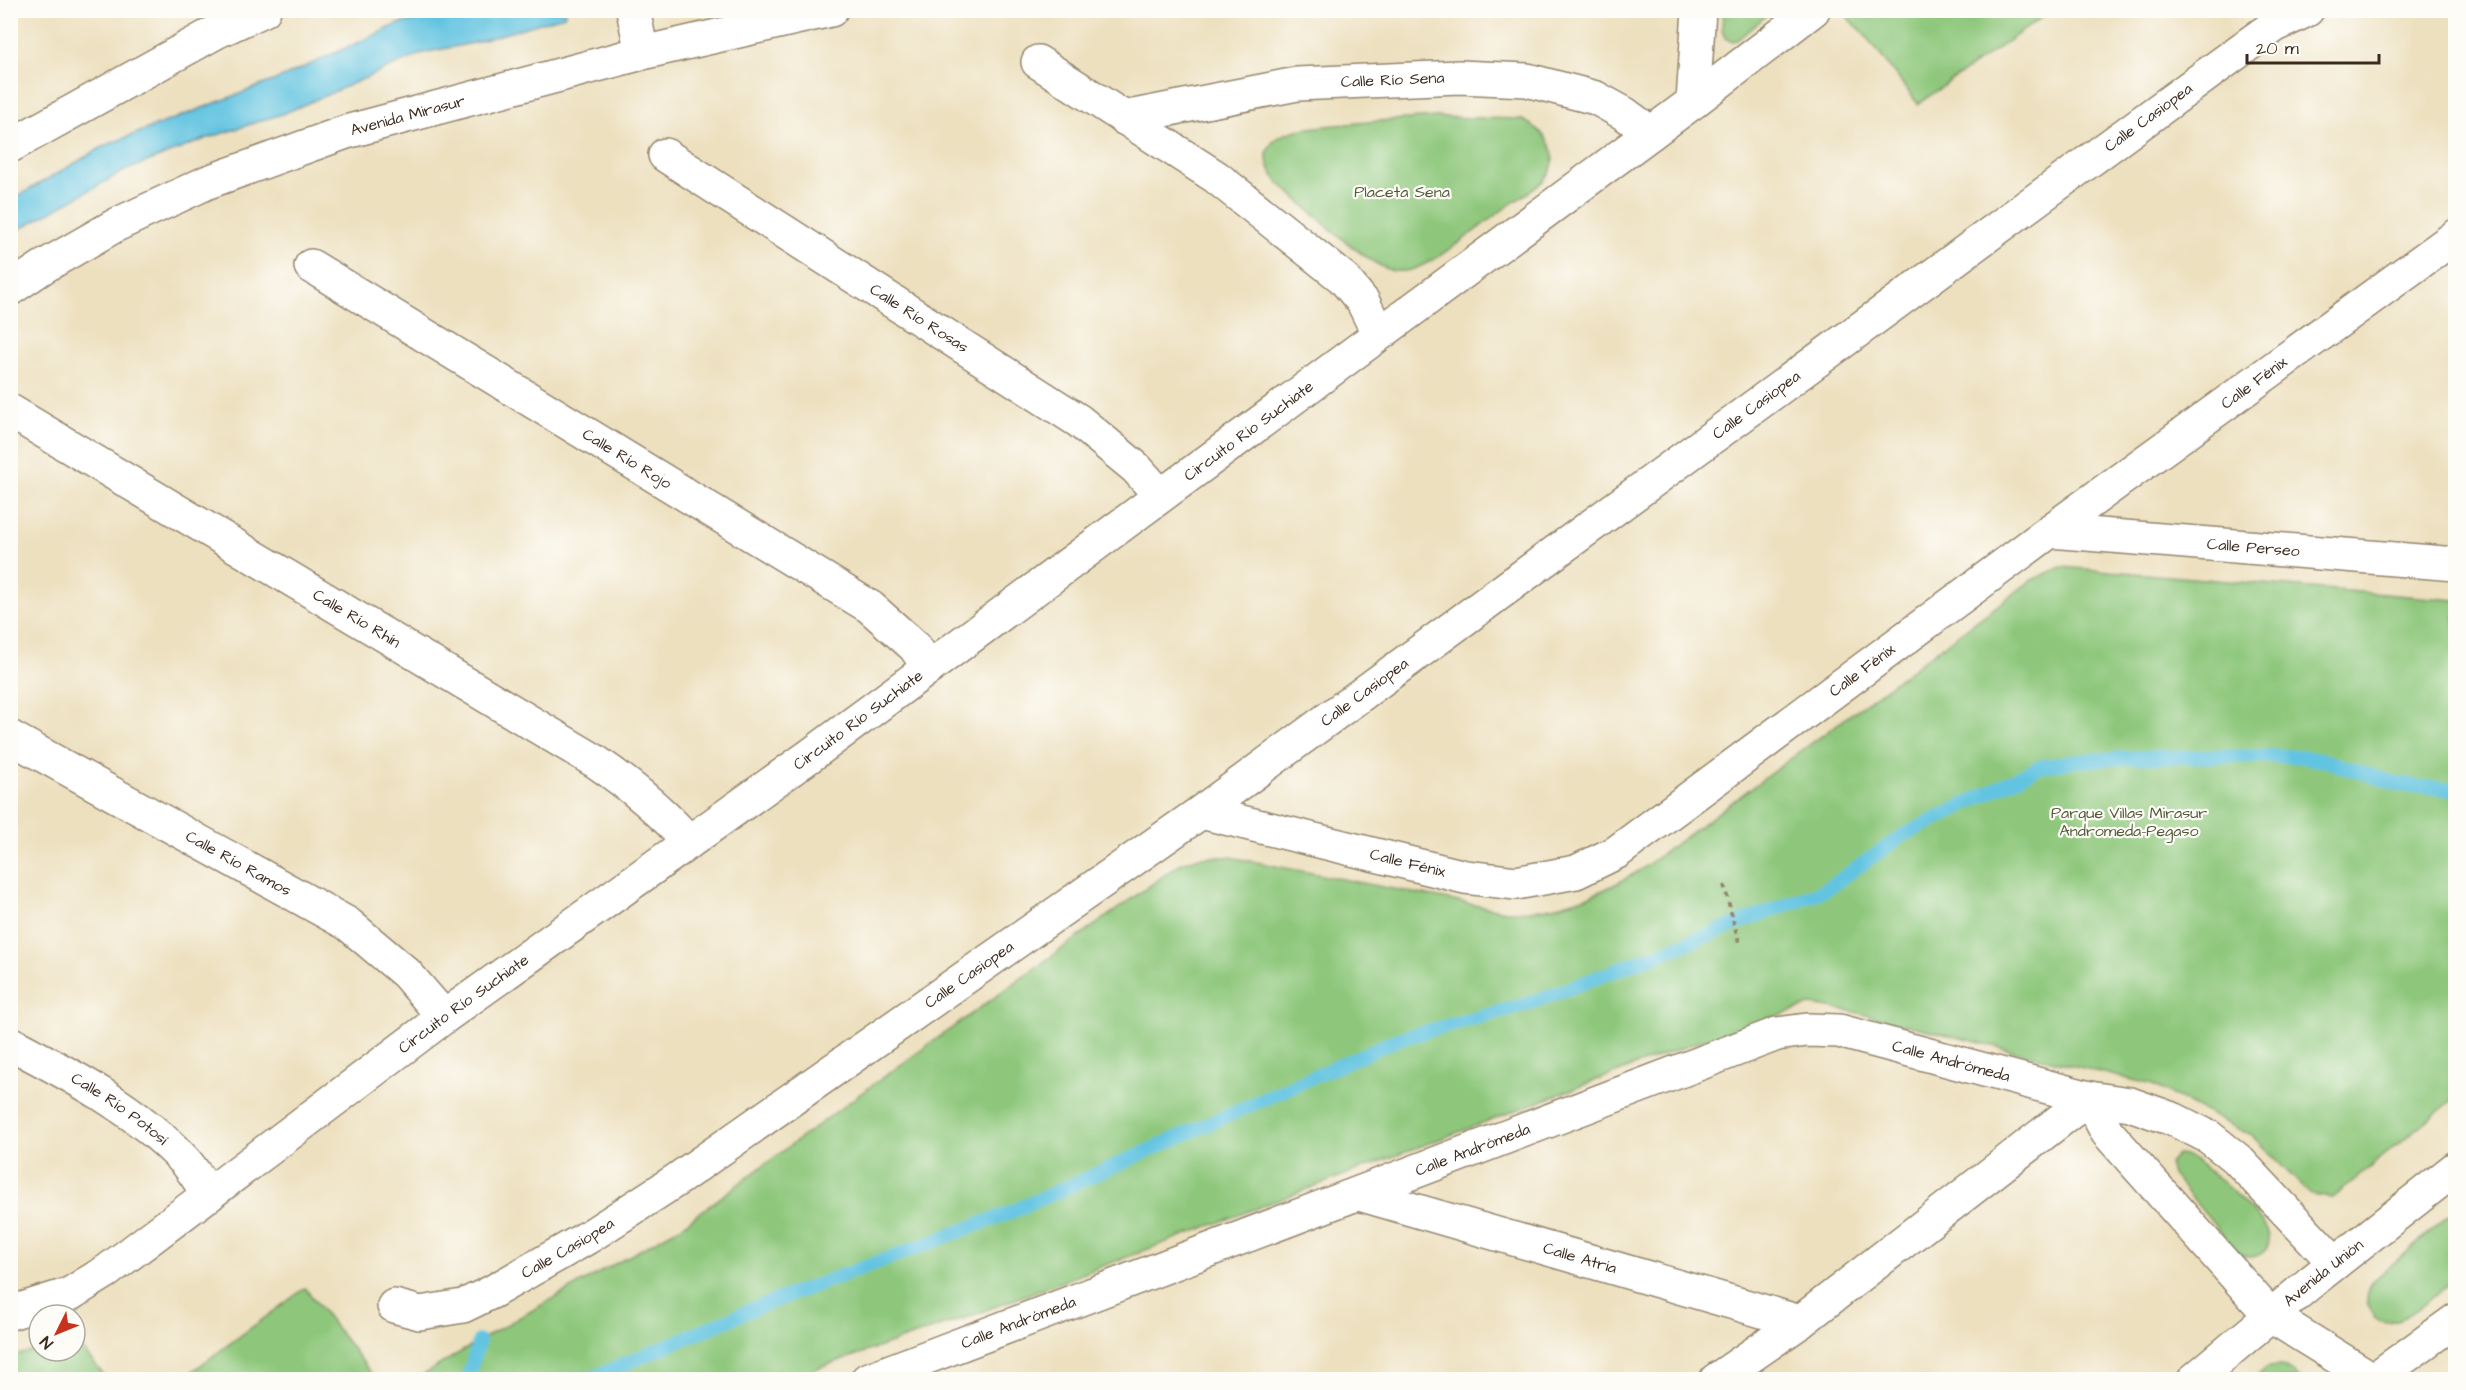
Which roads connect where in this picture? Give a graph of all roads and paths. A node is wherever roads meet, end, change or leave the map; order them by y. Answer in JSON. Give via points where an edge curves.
{"nodes":[{"id":1,"x":633,"y":10,"type":"edge"},
{"id":2,"x":831,"y":10,"type":"edge"},
{"id":3,"x":1699,"y":10,"type":"edge"},
{"id":4,"x":1812,"y":10,"type":"edge"},
{"id":5,"x":2307,"y":10,"type":"edge"},
{"id":6,"x":262,"y":11,"type":"edge"},
{"id":7,"x":642,"y":53,"type":"junction"},
{"id":8,"x":1038,"y":62,"type":"dead end"},
{"id":9,"x":1693,"y":102,"type":"junction"},
{"id":10,"x":1124,"y":118,"type":"junction"},
{"id":11,"x":1651,"y":133,"type":"junction"},
{"id":12,"x":10,"y":146,"type":"edge"},
{"id":13,"x":665,"y":155,"type":"dead end"},
{"id":14,"x":2456,"y":236,"type":"edge"},
{"id":15,"x":310,"y":266,"type":"dead end"},
{"id":16,"x":10,"y":289,"type":"edge"},
{"id":17,"x":1378,"y":333,"type":"junction"},
{"id":18,"x":10,"y":411,"type":"edge"},
{"id":19,"x":1160,"y":495,"type":"junction"},
{"id":20,"x":2050,"y":531,"type":"junction"},
{"id":21,"x":2456,"y":564,"type":"edge"},
{"id":22,"x":929,"y":668,"type":"junction"},
{"id":23,"x":10,"y":737,"type":"edge"},
{"id":24,"x":1201,"y":812,"type":"junction"},
{"id":25,"x":689,"y":842,"type":"junction"},
{"id":26,"x":1724,"y":885,"type":"dead end"},
{"id":27,"x":1740,"y":946,"type":"dead end"},
{"id":28,"x":444,"y":1017,"type":"junction"},
{"id":29,"x":10,"y":1043,"type":"edge"},
{"id":30,"x":2089,"y":1098,"type":"junction"},
{"id":31,"x":2456,"y":1168,"type":"edge"},
{"id":32,"x":1359,"y":1194,"type":"junction"},
{"id":33,"x":209,"y":1195,"type":"junction"},
{"id":34,"x":2335,"y":1263,"type":"junction"},
{"id":35,"x":394,"y":1306,"type":"dead end"},
{"id":36,"x":10,"y":1313,"type":"edge"},
{"id":37,"x":2271,"y":1316,"type":"junction"},
{"id":38,"x":2456,"y":1320,"type":"edge"},
{"id":39,"x":1800,"y":1322,"type":"junction"},
{"id":40,"x":2373,"y":1379,"type":"edge"},
{"id":41,"x":867,"y":1380,"type":"edge"},
{"id":42,"x":1716,"y":1380,"type":"edge"},
{"id":43,"x":2194,"y":1380,"type":"edge"}],
"edges":[{"from":1,"to":7,"type":"street"},
{"from":2,"to":7,"type":"street","name":"Avenida Mirasur"},
{"from":3,"to":9,"type":"street"},
{"from":4,"to":9,"type":"street","name":"Circuito Río Suchiate"},
{"from":5,"to":24,"type":"street","name":"Calle Casiopea","via":[[2246,46]]},
{"from":6,"to":12,"type":"street","via":[[216,32]]},
{"from":7,"to":16,"type":"street","name":"Avenida Mirasur","via":[[346,132],[208,182],[116,225]]},
{"from":8,"to":10,"type":"street"},
{"from":9,"to":11,"type":"street","name":"Circuito Río Suchiate"},
{"from":10,"to":11,"type":"street","name":"Calle Río Sena","via":[[1297,84],[1459,77],[1527,80],[1596,98]]},
{"from":10,"to":17,"type":"street","via":[[1216,177],[1343,278],[1364,302]]},
{"from":11,"to":17,"type":"street","name":"Circuito Río Suchiate"},
{"from":13,"to":19,"type":"street","name":"Calle Río Rosas","via":[[1079,421],[1136,468]]},
{"from":14,"to":20,"type":"street","name":"Calle Fénix"},
{"from":15,"to":22,"type":"street","name":"Calle Río Rojo","via":[[870,607],[915,647]]},
{"from":17,"to":19,"type":"street","name":"Circuito Río Suchiate"},
{"from":18,"to":25,"type":"street","name":"Calle Río Rhín","via":[[596,761],[633,788]]},
{"from":19,"to":22,"type":"street","name":"Circuito Río Suchiate"},
{"from":20,"to":21,"type":"street","name":"Calle Perseo"},
{"from":20,"to":24,"type":"street","name":"Calle Fénix","via":[[1617,852],[1576,872],[1516,883],[1466,876]]},
{"from":22,"to":25,"type":"street","name":"Circuito Río Suchiate"},
{"from":23,"to":28,"type":"street","name":"Calle Río Ramos","via":[[348,924],[406,973]]},
{"from":24,"to":35,"type":"street","name":"Calle Casiopea","via":[[678,1179],[590,1236],[463,1306],[420,1313]]},
{"from":25,"to":28,"type":"street","name":"Circuito Río Suchiate"},
{"from":26,"to":27,"type":"path"},
{"from":28,"to":33,"type":"street","name":"Circuito Río Suchiate"},
{"from":29,"to":33,"type":"street","name":"Calle Río Potosí","via":[[119,1104],[186,1162]]},
{"from":30,"to":32,"type":"street","name":"Calle Andrómeda","via":[[1839,1031],[1791,1031]]},
{"from":30,"to":34,"type":"street","name":"Calle Andrómeda","via":[[2130,1104],[2209,1137],[2238,1160]]},
{"from":30,"to":37,"type":"street","via":[[2107,1132]]},
{"from":30,"to":39,"type":"street"},
{"from":31,"to":34,"type":"street","name":"Avenida Unión"},
{"from":32,"to":39,"type":"street","name":"Calle Atria"},
{"from":32,"to":41,"type":"street","name":"Calle Andrómeda"},
{"from":33,"to":36,"type":"street","name":"Circuito Río Suchiate","via":[[70,1294]]},
{"from":34,"to":37,"type":"street","name":"Avenida Unión"},
{"from":37,"to":40,"type":"street"},
{"from":37,"to":43,"type":"street","name":"Avenida Unión"},
{"from":38,"to":40,"type":"street"},
{"from":39,"to":42,"type":"street"}]}
